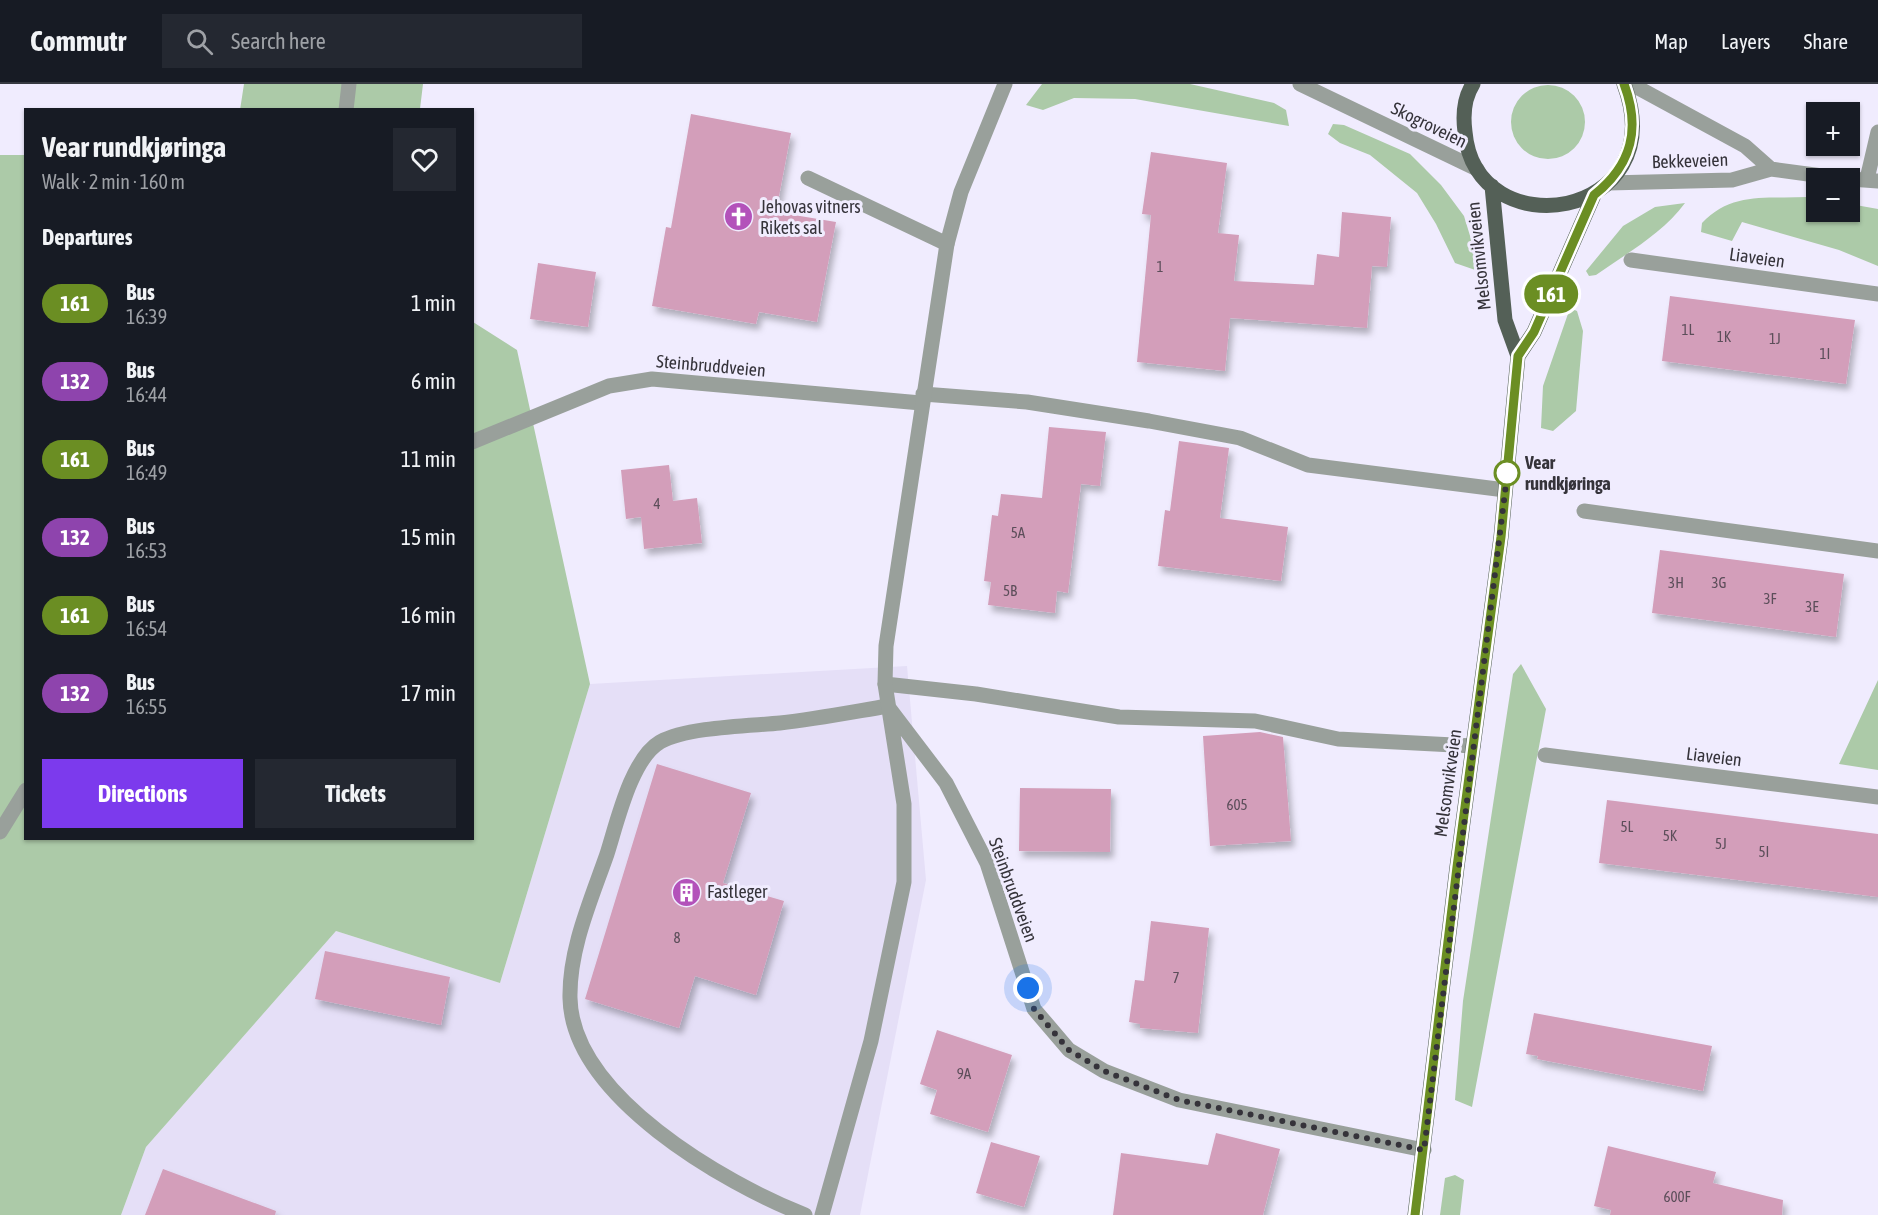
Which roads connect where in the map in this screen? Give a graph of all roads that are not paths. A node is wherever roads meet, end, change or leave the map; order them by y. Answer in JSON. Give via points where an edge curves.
{"nodes":[{"id":1,"x":349,"y":84,"type":"edge"},
{"id":2,"x":1005,"y":84,"type":"edge"},
{"id":3,"x":1300,"y":84,"type":"edge"},
{"id":4,"x":1473,"y":84,"type":"edge"},
{"id":5,"x":1624,"y":84,"type":"edge"},
{"id":6,"x":1631,"y":84,"type":"edge"},
{"id":7,"x":346,"y":108,"type":"edge"},
{"id":8,"x":1878,"y":132,"type":"edge"},
{"id":9,"x":1477,"y":169,"type":"junction"},
{"id":10,"x":1771,"y":169,"type":"junction"},
{"id":11,"x":1806,"y":174,"type":"edge"},
{"id":12,"x":808,"y":178,"type":"dead end"},
{"id":13,"x":1872,"y":180,"type":"edge"},
{"id":14,"x":1608,"y":183,"type":"junction"},
{"id":15,"x":1492,"y":186,"type":"junction"},
{"id":16,"x":1594,"y":195,"type":"junction"},
{"id":17,"x":947,"y":244,"type":"junction"},
{"id":18,"x":1631,"y":260,"type":"dead end"},
{"id":19,"x":1878,"y":294,"type":"edge"},
{"id":20,"x":1518,"y":356,"type":"junction"},
{"id":21,"x":922,"y":398,"type":"junction"},
{"id":22,"x":474,"y":441,"type":"edge"},
{"id":23,"x":1505,"y":490,"type":"junction"},
{"id":24,"x":1584,"y":511,"type":"dead end"},
{"id":25,"x":1878,"y":551,"type":"edge"},
{"id":26,"x":885,"y":684,"type":"junction"},
{"id":27,"x":888,"y":706,"type":"junction"},
{"id":28,"x":1473,"y":747,"type":"junction"},
{"id":29,"x":1545,"y":755,"type":"dead end"},
{"id":30,"x":24,"y":793,"type":"edge"},
{"id":31,"x":1878,"y":797,"type":"edge"},
{"id":32,"x":0,"y":832,"type":"edge"},
{"id":33,"x":1424,"y":1150,"type":"junction"},
{"id":34,"x":805,"y":1215,"type":"edge"},
{"id":35,"x":822,"y":1215,"type":"edge"},
{"id":36,"x":1415,"y":1215,"type":"edge"}],
"edges":[{"from":1,"to":7,"type":"street"},
{"from":2,"to":17,"type":"street","name":"Steinbruddveien","via":[[961,192]]},
{"from":3,"to":9,"type":"street","name":"Skogroveien"},
{"from":4,"to":9,"type":"main road","name":"Melsomvikveien","via":[[1463,115],[1466,143]]},
{"from":5,"to":14,"type":"main road","name":"Melsomvikveien","via":[[1633,106],[1634,134],[1625,160]]},
{"from":6,"to":10,"type":"street","name":"Bekkeveien","via":[[1745,146]]},
{"from":8,"to":13,"type":"street"},
{"from":9,"to":15,"type":"main road","name":"Melsomvikveien"},
{"from":10,"to":11,"type":"street","name":"Bekkeveien"},
{"from":10,"to":14,"type":"street","name":"Bekkeveien","via":[[1732,180]]},
{"from":12,"to":17,"type":"street"},
{"from":14,"to":16,"type":"main road","name":"Melsomvikveien"},
{"from":15,"to":16,"type":"main road","name":"Melsomvikveien","via":[[1515,200],[1542,207],[1568,205]]},
{"from":15,"to":20,"type":"main road","name":"Melsomvikveien","via":[[1505,320]]},
{"from":16,"to":20,"type":"main road","name":"Melsomvikveien","via":[[1534,332]]},
{"from":17,"to":21,"type":"street","name":"Steinbruddveien"},
{"from":18,"to":19,"type":"street","name":"Liaveien"},
{"from":20,"to":23,"type":"main road","name":"Melsomvikveien"},
{"from":21,"to":22,"type":"street","name":"Steinbruddveien","via":[[652,379],[609,386]]},
{"from":21,"to":23,"type":"street","via":[[1026,402],[1149,421],[1240,438],[1308,465]]},
{"from":21,"to":26,"type":"street","name":"Steinbruddveien","via":[[887,627]]},
{"from":23,"to":28,"type":"main road","name":"Melsomvikveien"},
{"from":24,"to":25,"type":"street"},
{"from":26,"to":27,"type":"street","name":"Steinbruddveien"},
{"from":26,"to":28,"type":"street","via":[[1119,717],[1255,721],[1338,739]]},
{"from":27,"to":33,"type":"street","name":"Steinbruddveien","via":[[946,783],[987,863],[1034,1009],[1069,1050],[1104,1071],[1179,1100]]},
{"from":27,"to":34,"type":"street","via":[[676,734],[658,743],[641,761],[624,803],[571,969],[574,1027],[589,1059],[619,1098],[708,1166]]},
{"from":27,"to":35,"type":"street","name":"Steinbruddveien","via":[[904,804],[904,882],[871,1041]]},
{"from":28,"to":33,"type":"main road","name":"Melsomvikveien"},
{"from":29,"to":31,"type":"street","name":"Liaveien"},
{"from":30,"to":32,"type":"street"},
{"from":33,"to":36,"type":"main road","name":"Melsomvikveien"}]}
